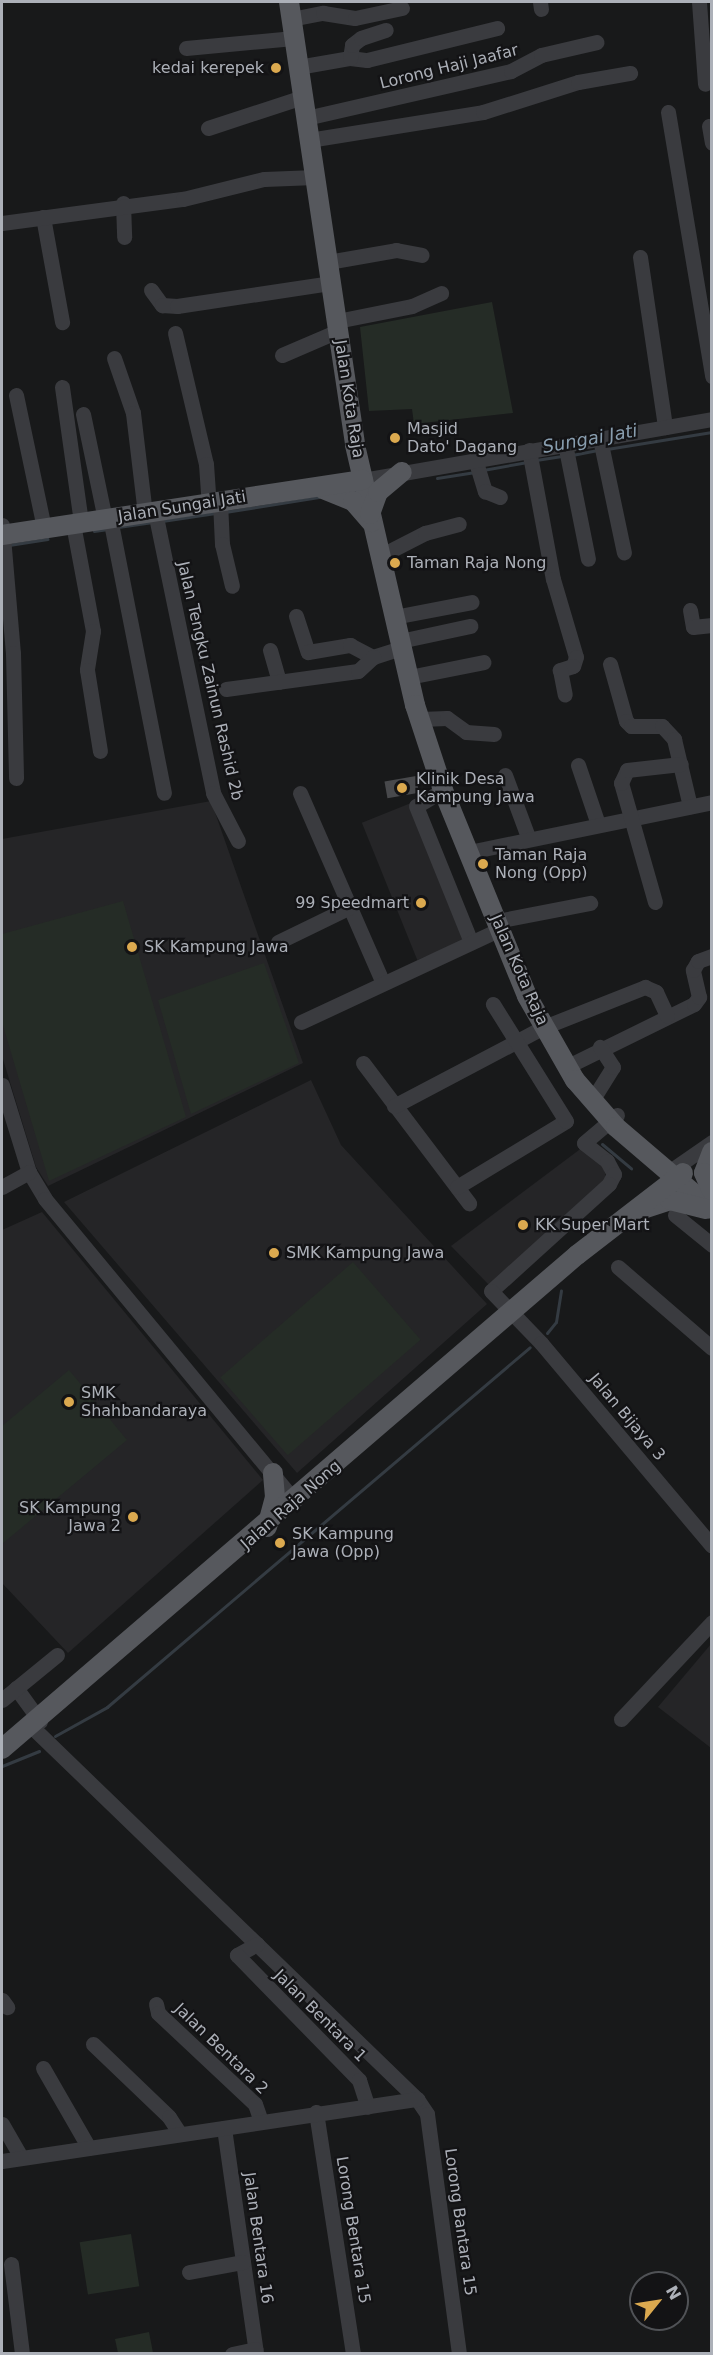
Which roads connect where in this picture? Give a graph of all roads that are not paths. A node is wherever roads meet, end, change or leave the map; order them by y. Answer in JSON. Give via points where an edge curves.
{"nodes":[{"id":1,"x":699,"y":2,"type":"edge"},
{"id":2,"x":402,"y":8,"type":"dead end"},
{"id":3,"x":291,"y":19,"type":"edge"},
{"id":4,"x":497,"y":28,"type":"dead end"},
{"id":5,"x":386,"y":30,"type":"dead end"},
{"id":6,"x":597,"y":42,"type":"dead end"},
{"id":7,"x":186,"y":48,"type":"dead end"},
{"id":8,"x":350,"y":58,"type":"junction"},
{"id":9,"x":298,"y":67,"type":"junction"},
{"id":10,"x":630,"y":73,"type":"dead end"},
{"id":11,"x":705,"y":84,"type":"dead end"},
{"id":12,"x":303,"y":97,"type":"junction"},
{"id":13,"x":668,"y":112,"type":"dead end"},
{"id":14,"x":306,"y":118,"type":"junction"},
{"id":15,"x":709,"y":126,"type":"dead end"},
{"id":16,"x":208,"y":128,"type":"dead end"},
{"id":17,"x":309,"y":140,"type":"junction"},
{"id":18,"x":711,"y":142,"type":"edge"},
{"id":19,"x":315,"y":177,"type":"junction"},
{"id":20,"x":123,"y":203,"type":"junction"},
{"id":21,"x":43,"y":217,"type":"junction"},
{"id":22,"x":2,"y":223,"type":"edge"},
{"id":23,"x":124,"y":237,"type":"dead end"},
{"id":24,"x":422,"y":255,"type":"dead end"},
{"id":25,"x":640,"y":256,"type":"dead end"},
{"id":26,"x":328,"y":262,"type":"junction"},
{"id":27,"x":331,"y":283,"type":"junction"},
{"id":28,"x":151,"y":290,"type":"dead end"},
{"id":29,"x":441,"y":293,"type":"dead end"},
{"id":30,"x":62,"y":322,"type":"dead end"},
{"id":31,"x":337,"y":326,"type":"junction"},
{"id":32,"x":174,"y":333,"type":"dead end"},
{"id":33,"x":282,"y":355,"type":"dead end"},
{"id":34,"x":114,"y":358,"type":"dead end"},
{"id":35,"x":711,"y":376,"type":"edge"},
{"id":36,"x":62,"y":387,"type":"dead end"},
{"id":37,"x":16,"y":395,"type":"dead end"},
{"id":38,"x":83,"y":414,"type":"dead end"},
{"id":39,"x":711,"y":419,"type":"edge"},
{"id":40,"x":665,"y":427,"type":"junction"},
{"id":41,"x":355,"y":445,"type":"junction"},
{"id":42,"x":601,"y":445,"type":"junction"},
{"id":43,"x":566,"y":452,"type":"junction"},
{"id":44,"x":530,"y":458,"type":"junction"},
{"id":45,"x":476,"y":468,"type":"junction"},
{"id":46,"x":402,"y":472,"type":"junction"},
{"id":47,"x":363,"y":480,"type":"junction"},
{"id":48,"x":310,"y":488,"type":"junction"},
{"id":49,"x":500,"y":497,"type":"dead end"},
{"id":50,"x":217,"y":508,"type":"junction"},
{"id":51,"x":153,"y":517,"type":"junction"},
{"id":52,"x":372,"y":519,"type":"junction"},
{"id":53,"x":77,"y":523,"type":"junction"},
{"id":54,"x":109,"y":523,"type":"junction"},
{"id":55,"x":459,"y":524,"type":"dead end"},
{"id":56,"x":44,"y":528,"type":"junction"},
{"id":57,"x":3,"y":537,"type":"edge"},
{"id":58,"x":624,"y":553,"type":"dead end"},
{"id":59,"x":380,"y":556,"type":"junction"},
{"id":60,"x":588,"y":559,"type":"dead end"},
{"id":61,"x":232,"y":586,"type":"dead end"},
{"id":62,"x":472,"y":602,"type":"dead end"},
{"id":63,"x":690,"y":610,"type":"dead end"},
{"id":64,"x":296,"y":616,"type":"dead end"},
{"id":65,"x":394,"y":617,"type":"junction"},
{"id":66,"x":711,"y":625,"type":"edge"},
{"id":67,"x":470,"y":626,"type":"dead end"},
{"id":68,"x":401,"y":644,"type":"junction"},
{"id":69,"x":270,"y":650,"type":"dead end"},
{"id":70,"x":373,"y":657,"type":"junction"},
{"id":71,"x":484,"y":662,"type":"dead end"},
{"id":72,"x":610,"y":664,"type":"dead end"},
{"id":73,"x":409,"y":677,"type":"junction"},
{"id":74,"x":279,"y":682,"type":"junction"},
{"id":75,"x":226,"y":690,"type":"dead end"},
{"id":76,"x":565,"y":695,"type":"dead end"},
{"id":77,"x":420,"y":719,"type":"junction"},
{"id":78,"x":494,"y":734,"type":"dead end"},
{"id":79,"x":100,"y":751,"type":"dead end"},
{"id":80,"x":681,"y":764,"type":"junction"},
{"id":81,"x":578,"y":765,"type":"dead end"},
{"id":82,"x":505,"y":776,"type":"dead end"},
{"id":83,"x":16,"y":778,"type":"dead end"},
{"id":84,"x":443,"y":790,"type":"junction"},
{"id":85,"x":164,"y":793,"type":"dead end"},
{"id":86,"x":300,"y":793,"type":"dead end"},
{"id":87,"x":711,"y":802,"type":"edge"},
{"id":88,"x":690,"y":806,"type":"junction"},
{"id":89,"x":630,"y":818,"type":"junction"},
{"id":90,"x":598,"y":824,"type":"junction"},
{"id":91,"x":528,"y":837,"type":"junction"},
{"id":92,"x":238,"y":841,"type":"dead end"},
{"id":93,"x":469,"y":852,"type":"junction"},
{"id":94,"x":655,"y":902,"type":"dead end"},
{"id":95,"x":590,"y":903,"type":"dead end"},
{"id":96,"x":350,"y":908,"type":"junction"},
{"id":97,"x":498,"y":925,"type":"junction"},
{"id":98,"x":278,"y":942,"type":"dead end"},
{"id":99,"x":471,"y":942,"type":"junction"},
{"id":100,"x":711,"y":956,"type":"edge"},
{"id":101,"x":383,"y":983,"type":"junction"},
{"id":102,"x":493,"y":1004,"type":"dead end"},
{"id":103,"x":667,"y":1016,"type":"junction"},
{"id":104,"x":301,"y":1022,"type":"dead end"},
{"id":105,"x":544,"y":1028,"type":"junction"},
{"id":106,"x":515,"y":1043,"type":"junction"},
{"id":107,"x":600,"y":1047,"type":"junction"},
{"id":108,"x":363,"y":1064,"type":"dead end"},
{"id":109,"x":569,"y":1069,"type":"junction"},
{"id":110,"x":2,"y":1085,"type":"edge"},
{"id":111,"x":596,"y":1094,"type":"junction"},
{"id":112,"x":394,"y":1106,"type":"junction"},
{"id":113,"x":614,"y":1118,"type":"junction"},
{"id":114,"x":711,"y":1142,"type":"edge"},
{"id":115,"x":639,"y":1146,"type":"junction"},
{"id":116,"x":711,"y":1151,"type":"edge"},
{"id":117,"x":29,"y":1172,"type":"junction"},
{"id":118,"x":676,"y":1173,"type":"junction"},
{"id":119,"x":2,"y":1187,"type":"edge"},
{"id":120,"x":457,"y":1187,"type":"junction"},
{"id":121,"x":711,"y":1191,"type":"edge"},
{"id":122,"x":711,"y":1199,"type":"edge"},
{"id":123,"x":469,"y":1203,"type":"dead end"},
{"id":124,"x":711,"y":1210,"type":"edge"},
{"id":125,"x":630,"y":1211,"type":"junction"},
{"id":126,"x":675,"y":1215,"type":"dead end"},
{"id":127,"x":711,"y":1245,"type":"edge"},
{"id":128,"x":618,"y":1267,"type":"dead end"},
{"id":129,"x":512,"y":1312,"type":"junction"},
{"id":130,"x":711,"y":1348,"type":"edge"},
{"id":131,"x":273,"y":1473,"type":"junction"},
{"id":132,"x":296,"y":1500,"type":"junction"},
{"id":133,"x":267,"y":1527,"type":"junction"},
{"id":134,"x":711,"y":1546,"type":"edge"},
{"id":135,"x":711,"y":1622,"type":"edge"},
{"id":136,"x":57,"y":1655,"type":"dead end"},
{"id":137,"x":16,"y":1688,"type":"junction"},
{"id":138,"x":2,"y":1700,"type":"edge"},
{"id":139,"x":621,"y":1719,"type":"dead end"},
{"id":140,"x":36,"y":1724,"type":"junction"},
{"id":141,"x":2,"y":1749,"type":"edge"},
{"id":142,"x":257,"y":1944,"type":"junction"},
{"id":143,"x":156,"y":2004,"type":"dead end"},
{"id":144,"x":93,"y":2044,"type":"dead end"},
{"id":145,"x":43,"y":2068,"type":"dead end"},
{"id":146,"x":417,"y":2099,"type":"junction"},
{"id":147,"x":368,"y":2107,"type":"junction"},
{"id":148,"x":316,"y":2112,"type":"junction"},
{"id":149,"x":261,"y":2121,"type":"junction"},
{"id":150,"x":2,"y":2124,"type":"edge"},
{"id":151,"x":224,"y":2128,"type":"junction"},
{"id":152,"x":180,"y":2134,"type":"junction"},
{"id":153,"x":89,"y":2148,"type":"junction"},
{"id":154,"x":21,"y":2157,"type":"junction"},
{"id":155,"x":2,"y":2161,"type":"edge"},
{"id":156,"x":243,"y":2262,"type":"junction"},
{"id":157,"x":11,"y":2264,"type":"dead end"},
{"id":158,"x":189,"y":2272,"type":"dead end"},
{"id":159,"x":256,"y":2351,"type":"edge"},
{"id":160,"x":22,"y":2354,"type":"edge"},
{"id":161,"x":232,"y":2354,"type":"edge"},
{"id":162,"x":353,"y":2354,"type":"edge"},
{"id":163,"x":459,"y":2354,"type":"edge"}],
"edges":[{"from":1,"to":11,"type":"street"},
{"from":2,"to":3,"type":"street","via":[[355,18],[322,13]]},
{"from":3,"to":7,"type":"street"},
{"from":3,"to":9,"type":"main road","name":"Jalan Kota Raja"},
{"from":4,"to":8,"type":"street","via":[[367,60]]},
{"from":5,"to":8,"type":"street","via":[[352,45]]},
{"from":6,"to":14,"type":"street","name":"Lorong Haji Jaafar","via":[[542,55],[511,71]]},
{"from":8,"to":9,"type":"street"},
{"from":9,"to":12,"type":"main road","name":"Jalan Kota Raja"},
{"from":10,"to":17,"type":"street","via":[[578,82],[483,112]]},
{"from":12,"to":14,"type":"main road","name":"Jalan Kota Raja"},
{"from":12,"to":16,"type":"street"},
{"from":13,"to":35,"type":"street"},
{"from":14,"to":17,"type":"main road","name":"Jalan Kota Raja"},
{"from":15,"to":18,"type":"street"},
{"from":17,"to":19,"type":"main road","name":"Jalan Kota Raja"},
{"from":19,"to":20,"type":"street","via":[[264,179],[183,199]]},
{"from":19,"to":26,"type":"main road","name":"Jalan Kota Raja"},
{"from":20,"to":21,"type":"street"},
{"from":20,"to":23,"type":"street"},
{"from":21,"to":22,"type":"street"},
{"from":21,"to":30,"type":"street"},
{"from":24,"to":26,"type":"street","via":[[396,250]]},
{"from":25,"to":40,"type":"street"},
{"from":26,"to":27,"type":"main road","name":"Jalan Kota Raja"},
{"from":27,"to":28,"type":"street","via":[[177,306],[162,305]]},
{"from":27,"to":31,"type":"main road","name":"Jalan Kota Raja"},
{"from":29,"to":31,"type":"street","via":[[412,306]]},
{"from":31,"to":33,"type":"street"},
{"from":31,"to":41,"type":"main road","name":"Jalan Kota Raja"},
{"from":32,"to":50,"type":"street"},
{"from":34,"to":51,"type":"street","name":"Jalan Tengku Zainun Rashid 2b","via":[[133,413]]},
{"from":36,"to":53,"type":"street"},
{"from":37,"to":56,"type":"street"},
{"from":38,"to":54,"type":"street"},
{"from":39,"to":40,"type":"street"},
{"from":40,"to":42,"type":"street"},
{"from":41,"to":47,"type":"main road","name":"Jalan Kota Raja"},
{"from":41,"to":48,"type":"main road","via":[[347,470]]},
{"from":42,"to":43,"type":"street"},
{"from":42,"to":58,"type":"street"},
{"from":43,"to":44,"type":"street"},
{"from":43,"to":60,"type":"street"},
{"from":44,"to":45,"type":"street"},
{"from":44,"to":76,"type":"street","via":[[576,657],[573,666],[560,670]]},
{"from":45,"to":46,"type":"street"},
{"from":45,"to":49,"type":"street","via":[[485,491]]},
{"from":46,"to":47,"type":"street"},
{"from":46,"to":52,"type":"main road","via":[[378,492]]},
{"from":47,"to":48,"type":"main road","name":"Jalan Sungai Jati"},
{"from":47,"to":52,"type":"main road","name":"Jalan Kota Raja"},
{"from":48,"to":50,"type":"main road","name":"Jalan Sungai Jati"},
{"from":48,"to":52,"type":"main road","via":[[336,490]]},
{"from":50,"to":51,"type":"main road","name":"Jalan Sungai Jati"},
{"from":50,"to":61,"type":"street"},
{"from":51,"to":54,"type":"main road","name":"Jalan Sungai Jati"},
{"from":51,"to":92,"type":"street","name":"Jalan Tengku Zainun Rashid 2b","via":[[213,793]]},
{"from":52,"to":59,"type":"main road","name":"Jalan Kota Raja"},
{"from":53,"to":54,"type":"main road","name":"Jalan Sungai Jati"},
{"from":53,"to":56,"type":"main road","name":"Jalan Sungai Jati"},
{"from":53,"to":79,"type":"street","via":[[93,632],[87,670]]},
{"from":54,"to":85,"type":"street"},
{"from":55,"to":59,"type":"street","via":[[425,532]]},
{"from":56,"to":57,"type":"main road","name":"Jalan Sungai Jati"},
{"from":57,"to":83,"type":"street"},
{"from":59,"to":65,"type":"main road","name":"Jalan Kota Raja"},
{"from":62,"to":65,"type":"street"},
{"from":63,"to":66,"type":"street","via":[[693,627]]},
{"from":64,"to":70,"type":"street","via":[[308,652],[350,645]]},
{"from":65,"to":68,"type":"main road","name":"Jalan Kota Raja"},
{"from":67,"to":68,"type":"street"},
{"from":68,"to":70,"type":"street"},
{"from":68,"to":73,"type":"main road","name":"Jalan Kota Raja"},
{"from":69,"to":74,"type":"street"},
{"from":70,"to":74,"type":"street","via":[[358,671]]},
{"from":71,"to":73,"type":"street"},
{"from":72,"to":80,"type":"street","via":[[626,721],[669,730]]},
{"from":73,"to":77,"type":"main road","name":"Jalan Kota Raja"},
{"from":74,"to":75,"type":"street"},
{"from":77,"to":78,"type":"street","via":[[447,718],[466,732]]},
{"from":77,"to":84,"type":"main road","name":"Jalan Kota Raja"},
{"from":80,"to":88,"type":"street"},
{"from":80,"to":89,"type":"street","via":[[623,774]]},
{"from":81,"to":90,"type":"street"},
{"from":82,"to":91,"type":"street"},
{"from":84,"to":93,"type":"main road","name":"Jalan Kota Raja"},
{"from":84,"to":99,"type":"street","name":"Jalan Kota Raja","via":[[416,801]]},
{"from":86,"to":96,"type":"street"},
{"from":87,"to":88,"type":"street"},
{"from":88,"to":89,"type":"street"},
{"from":89,"to":90,"type":"street"},
{"from":89,"to":94,"type":"street"},
{"from":90,"to":91,"type":"street"},
{"from":91,"to":93,"type":"street"},
{"from":93,"to":97,"type":"main road","name":"Jalan Kota Raja"},
{"from":95,"to":97,"type":"street"},
{"from":96,"to":98,"type":"street"},
{"from":96,"to":101,"type":"street"},
{"from":97,"to":99,"type":"street"},
{"from":97,"to":105,"type":"main road","name":"Jalan Kota Raja"},
{"from":99,"to":101,"type":"street"},
{"from":100,"to":103,"type":"street","via":[[698,961],[693,970],[699,997],[694,1004]]},
{"from":101,"to":104,"type":"street"},
{"from":102,"to":106,"type":"street"},
{"from":103,"to":105,"type":"street","via":[[656,992],[645,987]]},
{"from":103,"to":107,"type":"street"},
{"from":105,"to":106,"type":"street"},
{"from":105,"to":109,"type":"main road","name":"Jalan Kota Raja"},
{"from":106,"to":112,"type":"street"},
{"from":106,"to":120,"type":"street","via":[[562,1113],[563,1126]]},
{"from":107,"to":109,"type":"street"},
{"from":107,"to":111,"type":"street","via":[[613,1067]]},
{"from":108,"to":112,"type":"street"},
{"from":109,"to":111,"type":"main road","name":"Jalan Kota Raja"},
{"from":109,"to":113,"type":"main road"},
{"from":110,"to":117,"type":"street"},
{"from":111,"to":113,"type":"main road","name":"Jalan Kota Raja"},
{"from":112,"to":120,"type":"street"},
{"from":113,"to":115,"type":"main road"},
{"from":113,"to":118,"type":"main road","name":"Jalan Kota Raja"},
{"from":113,"to":129,"type":"street","name":"Jalan Bijaya 3","via":[[584,1143],[607,1161],[614,1174],[609,1184],[491,1292]]},
{"from":114,"to":118,"type":"street"},
{"from":115,"to":118,"type":"main road"},
{"from":115,"to":125,"type":"main road","via":[[652,1175]]},
{"from":116,"to":118,"type":"street"},
{"from":116,"to":121,"type":"main road","via":[[704,1173]]},
{"from":117,"to":119,"type":"street"},
{"from":117,"to":131,"type":"street","via":[[45,1199]]},
{"from":118,"to":122,"type":"main road","name":"Jalan Kota Raja"},
{"from":118,"to":124,"type":"main road"},
{"from":118,"to":125,"type":"main road","name":"Jalan Raja Nong"},
{"from":120,"to":123,"type":"street"},
{"from":124,"to":125,"type":"main road","via":[[670,1200]]},
{"from":125,"to":129,"type":"main road","name":"Jalan Raja Nong"},
{"from":126,"to":127,"type":"street"},
{"from":128,"to":130,"type":"street"},
{"from":129,"to":132,"type":"main road","name":"Jalan Raja Nong"},
{"from":129,"to":134,"type":"street","name":"Jalan Bijaya 3"},
{"from":131,"to":132,"type":"street"},
{"from":131,"to":133,"type":"main road","via":[[275,1497]]},
{"from":132,"to":133,"type":"main road","name":"Jalan Raja Nong"},
{"from":133,"to":140,"type":"main road","name":"Jalan Raja Nong"},
{"from":135,"to":139,"type":"street"},
{"from":136,"to":137,"type":"street"},
{"from":137,"to":138,"type":"street"},
{"from":137,"to":140,"type":"street"},
{"from":140,"to":141,"type":"main road","name":"Jalan Raja Nong"},
{"from":140,"to":142,"type":"street"},
{"from":142,"to":146,"type":"street"},
{"from":142,"to":147,"type":"street","name":"Jalan Bentara 1","via":[[237,1955],[359,2080]]},
{"from":143,"to":149,"type":"street","name":"Jalan Bentara 2","via":[[158,2013],[255,2104]]},
{"from":144,"to":152,"type":"street","via":[[169,2116]]},
{"from":145,"to":153,"type":"street"},
{"from":146,"to":147,"type":"street"},
{"from":146,"to":163,"type":"street","name":"Lorong Bantara 15","via":[[427,2114]]},
{"from":147,"to":148,"type":"street"},
{"from":148,"to":149,"type":"street"},
{"from":148,"to":162,"type":"street","name":"Lorong Bentara 15"},
{"from":149,"to":151,"type":"street"},
{"from":150,"to":154,"type":"street"},
{"from":151,"to":152,"type":"street"},
{"from":151,"to":156,"type":"street","name":"Jalan Bentara 16"},
{"from":152,"to":153,"type":"street"},
{"from":153,"to":154,"type":"street"},
{"from":154,"to":155,"type":"street"},
{"from":156,"to":158,"type":"street"},
{"from":156,"to":159,"type":"street","name":"Jalan Bentara 16"},
{"from":157,"to":160,"type":"street"},
{"from":159,"to":161,"type":"street"}]}
